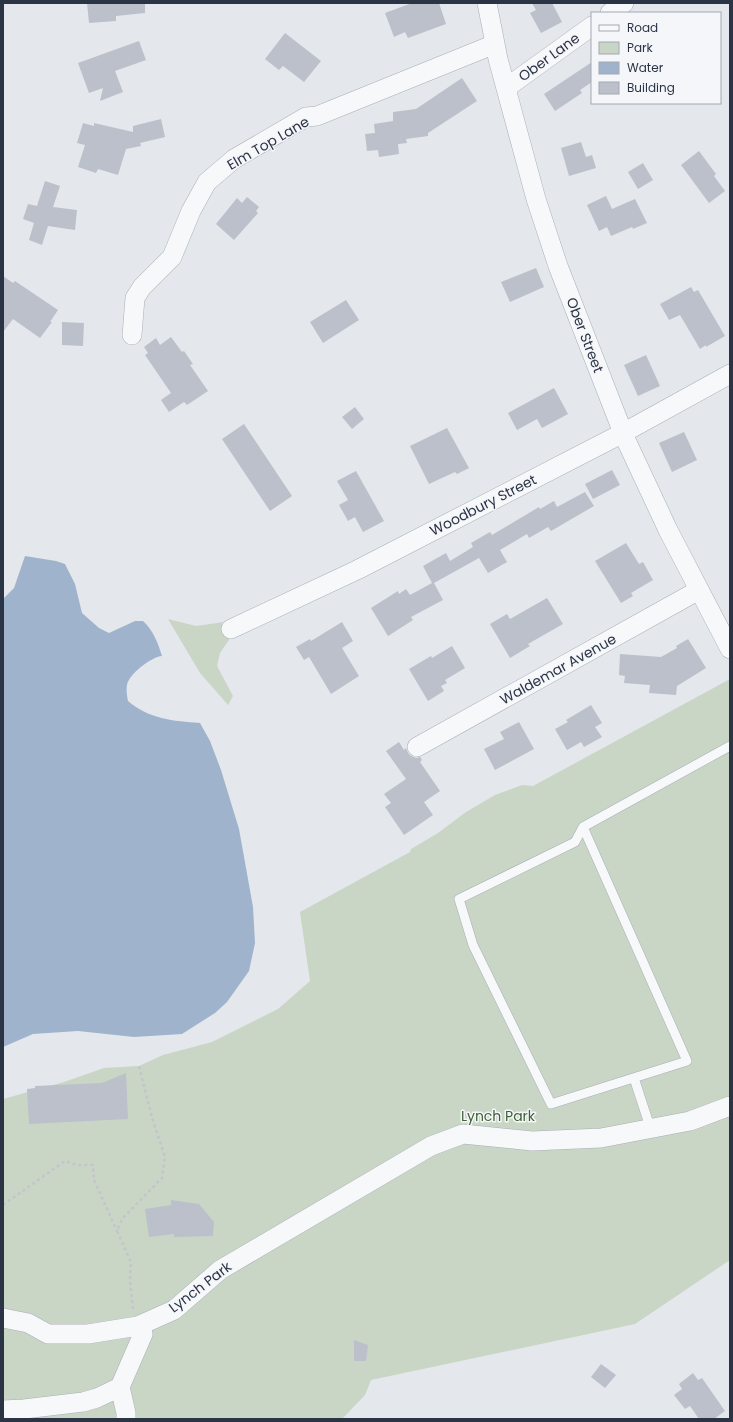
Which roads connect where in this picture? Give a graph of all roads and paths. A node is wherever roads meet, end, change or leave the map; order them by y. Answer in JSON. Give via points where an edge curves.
{"nodes":[{"id":1,"x":487,"y":3,"type":"edge"},
{"id":2,"x":624,"y":3,"type":"edge"},
{"id":3,"x":611,"y":12,"type":"edge"},
{"id":4,"x":591,"y":27,"type":"edge"},
{"id":5,"x":495,"y":44,"type":"junction"},
{"id":6,"x":506,"y":88,"type":"junction"},
{"id":7,"x":132,"y":335,"type":"dead end"},
{"id":8,"x":730,"y":374,"type":"edge"},
{"id":9,"x":623,"y":433,"type":"junction"},
{"id":10,"x":699,"y":590,"type":"junction"},
{"id":11,"x":231,"y":630,"type":"dead end"},
{"id":12,"x":730,"y":649,"type":"edge"},
{"id":13,"x":730,"y":746,"type":"edge"},
{"id":14,"x":417,"y":747,"type":"dead end"},
{"id":15,"x":583,"y":827,"type":"junction"},
{"id":16,"x":139,"y":1066,"type":"dead end"},
{"id":17,"x":634,"y":1078,"type":"junction"},
{"id":18,"x":730,"y":1106,"type":"edge"},
{"id":19,"x":651,"y":1130,"type":"junction"},
{"id":20,"x":3,"y":1205,"type":"edge"},
{"id":21,"x":117,"y":1231,"type":"junction"},
{"id":22,"x":3,"y":1318,"type":"edge"},
{"id":23,"x":138,"y":1326,"type":"junction"},
{"id":24,"x":120,"y":1387,"type":"junction"},
{"id":25,"x":3,"y":1410,"type":"edge"},
{"id":26,"x":126,"y":1419,"type":"edge"}],
"edges":[{"from":1,"to":5,"type":"street","name":"Ober Street"},
{"from":2,"to":3,"type":"street"},
{"from":4,"to":6,"type":"street","name":"Ober Lane"},
{"from":5,"to":6,"type":"street","name":"Ober Street"},
{"from":5,"to":7,"type":"street","name":"Elm Top Lane","via":[[317,116],[306,117],[234,160],[207,182],[191,211],[172,257],[142,287],[135,298]]},
{"from":6,"to":9,"type":"street","name":"Ober Street","via":[[536,199],[558,266]]},
{"from":8,"to":9,"type":"street","name":"Woodbury Street"},
{"from":9,"to":10,"type":"street","name":"Ober Street"},
{"from":9,"to":11,"type":"street","name":"Woodbury Street","via":[[357,570]]},
{"from":10,"to":12,"type":"street","name":"Ober Street"},
{"from":10,"to":14,"type":"street","name":"Waldemar Avenue"},
{"from":13,"to":15,"type":"lane"},
{"from":15,"to":17,"type":"lane","via":[[687,1061]]},
{"from":15,"to":17,"type":"lane","via":[[575,842],[459,900],[473,946],[551,1104]]},
{"from":16,"to":21,"type":"path","via":[[165,1157],[162,1178],[122,1219]]},
{"from":17,"to":19,"type":"lane"},
{"from":18,"to":19,"type":"street","name":"Lynch Park","via":[[690,1121]]},
{"from":19,"to":23,"type":"street","name":"Lynch Park","via":[[601,1138],[532,1141],[463,1134],[418,1154],[220,1270],[174,1310]]},
{"from":20,"to":21,"type":"path","via":[[65,1162],[93,1165],[94,1180]]},
{"from":21,"to":23,"type":"path","via":[[130,1262],[132,1306]]},
{"from":22,"to":23,"type":"street","name":"Lynch Park","via":[[28,1323],[48,1334],[88,1334]]},
{"from":23,"to":24,"type":"street","via":[[143,1334]]},
{"from":24,"to":25,"type":"street","via":[[83,1402]]},
{"from":24,"to":26,"type":"street"}]}
